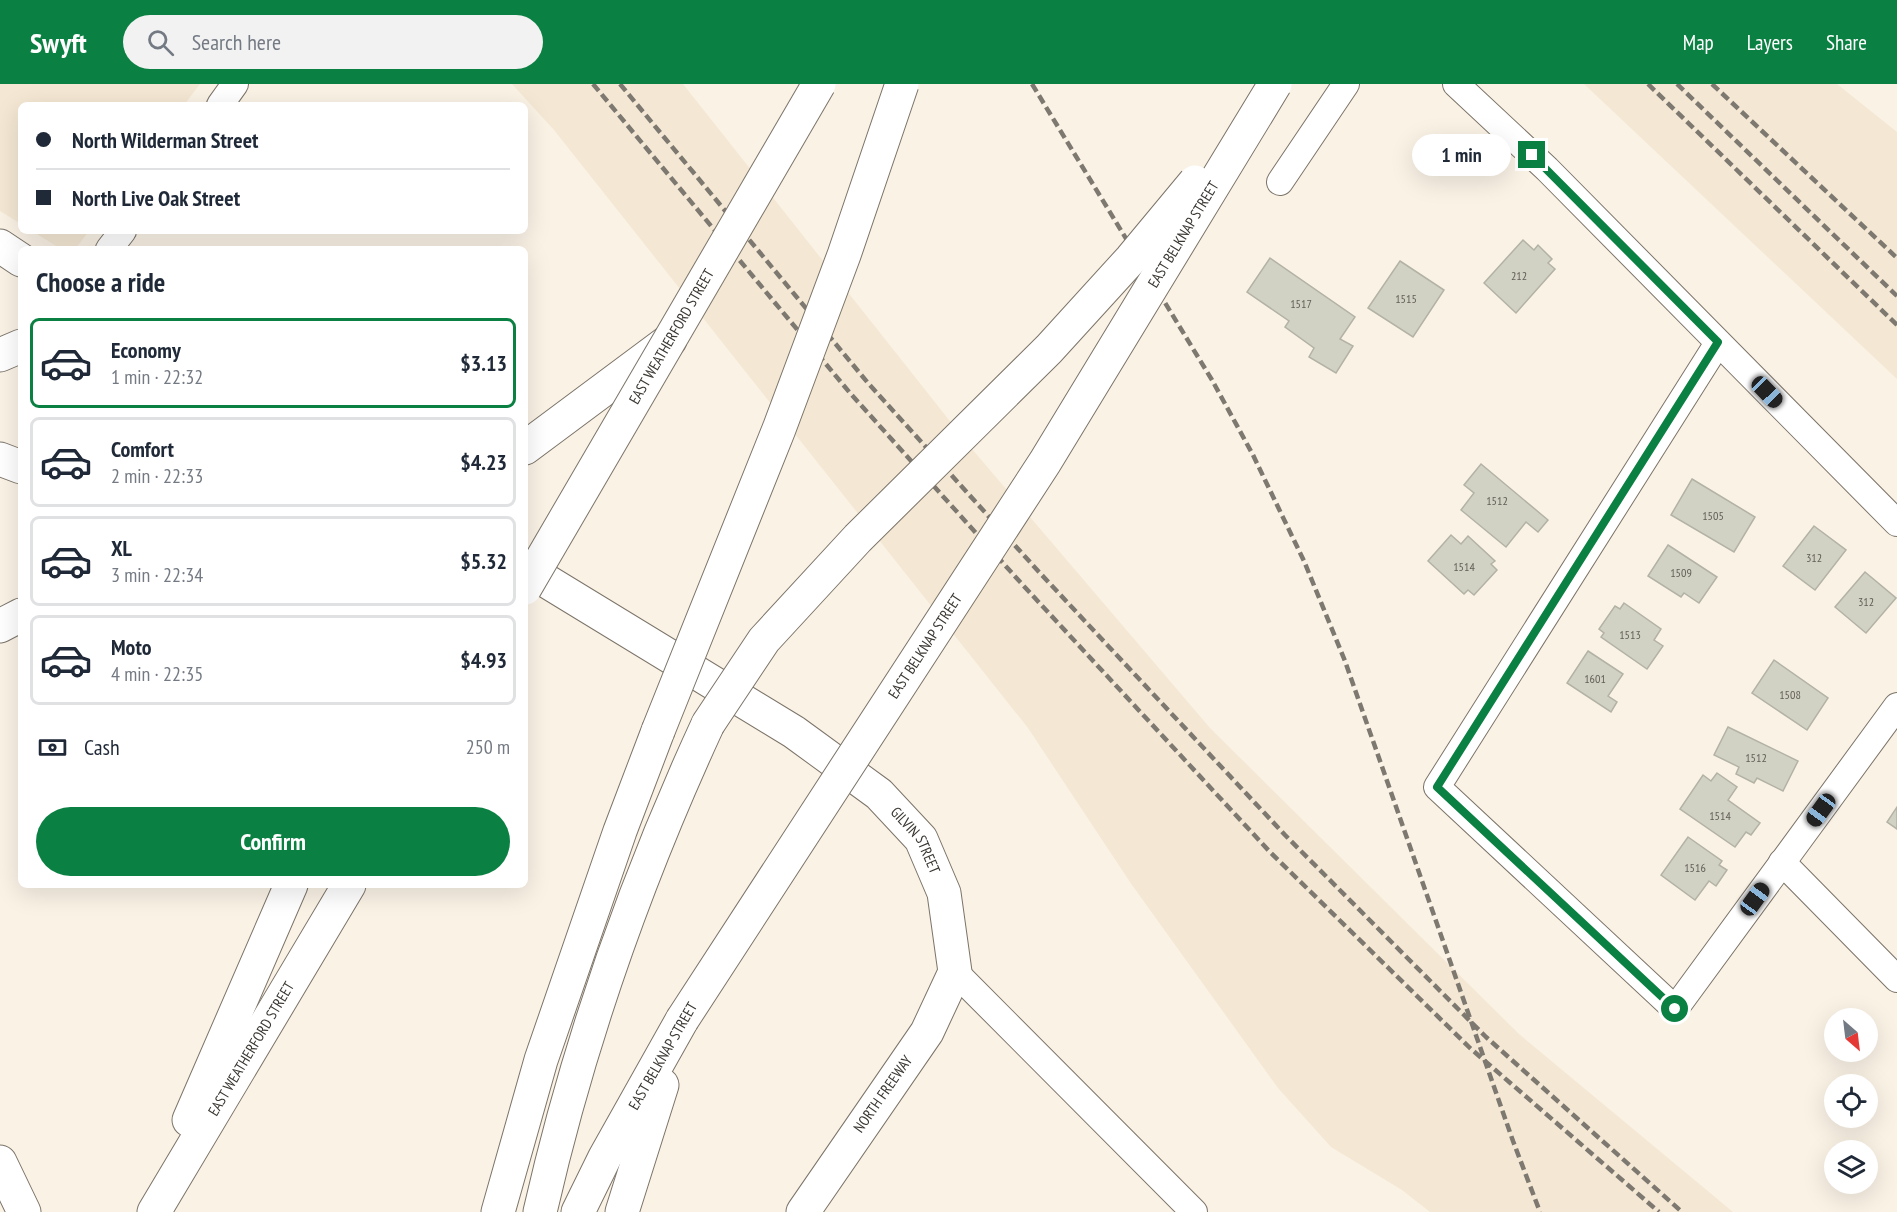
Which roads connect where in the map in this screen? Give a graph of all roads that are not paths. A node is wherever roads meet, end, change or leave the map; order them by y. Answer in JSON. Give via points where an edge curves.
{"nodes":[{"id":1,"x":235,"y":84,"type":"edge"},
{"id":2,"x":819,"y":84,"type":"edge"},
{"id":3,"x":902,"y":84,"type":"edge"},
{"id":4,"x":1269,"y":84,"type":"edge"},
{"id":5,"x":1275,"y":84,"type":"edge"},
{"id":6,"x":1347,"y":84,"type":"edge"},
{"id":7,"x":1456,"y":84,"type":"edge"},
{"id":8,"x":222,"y":102,"type":"edge"},
{"id":9,"x":1280,"y":182,"type":"dead end"},
{"id":10,"x":121,"y":234,"type":"edge"},
{"id":11,"x":0,"y":246,"type":"edge"},
{"id":12,"x":111,"y":246,"type":"edge"},
{"id":13,"x":18,"y":258,"type":"edge"},
{"id":14,"x":670,"y":340,"type":"junction"},
{"id":15,"x":1718,"y":342,"type":"junction"},
{"id":16,"x":18,"y":347,"type":"edge"},
{"id":17,"x":0,"y":355,"type":"edge"},
{"id":18,"x":528,"y":446,"type":"edge"},
{"id":19,"x":0,"y":459,"type":"edge"},
{"id":20,"x":18,"y":466,"type":"edge"},
{"id":21,"x":1897,"y":523,"type":"edge"},
{"id":22,"x":528,"y":570,"type":"edge"},
{"id":23,"x":528,"y":583,"type":"edge"},
{"id":24,"x":18,"y":617,"type":"edge"},
{"id":25,"x":0,"y":626,"type":"edge"},
{"id":26,"x":1897,"y":706,"type":"edge"},
{"id":27,"x":1782,"y":862,"type":"junction"},
{"id":28,"x":290,"y":888,"type":"edge"},
{"id":29,"x":347,"y":888,"type":"edge"},
{"id":30,"x":954,"y":972,"type":"junction"},
{"id":31,"x":1897,"y":979,"type":"edge"},
{"id":32,"x":682,"y":1020,"type":"junction"},
{"id":33,"x":0,"y":1162,"type":"edge"},
{"id":34,"x":24,"y":1212,"type":"edge"},
{"id":35,"x":148,"y":1212,"type":"edge"},
{"id":36,"x":154,"y":1212,"type":"edge"},
{"id":37,"x":498,"y":1212,"type":"edge"},
{"id":38,"x":540,"y":1212,"type":"edge"},
{"id":39,"x":578,"y":1212,"type":"edge"},
{"id":40,"x":622,"y":1212,"type":"edge"},
{"id":41,"x":803,"y":1212,"type":"edge"},
{"id":42,"x":1194,"y":1212,"type":"edge"}],
"edges":[{"from":1,"to":8,"type":"street"},
{"from":2,"to":14,"type":"main road","name":"EAST WEATHERFORD STREET","bridge":true},
{"from":3,"to":37,"type":"main road","bridge":true,"via":[[783,418],[620,831],[541,1060]]},
{"from":4,"to":38,"type":"main road","bridge":true,"via":[[1101,294],[858,537],[764,640],[732,686],[708,724],[688,768],[614,956],[557,1136]]},
{"from":5,"to":32,"type":"main road","name":"EAST BELKNAP STREET","bridge":true,"via":[[1045,462]]},
{"from":6,"to":9,"type":"street"},
{"from":7,"to":15,"type":"street","via":[[1547,169]]},
{"from":10,"to":12,"type":"street"},
{"from":11,"to":13,"type":"main road"},
{"from":14,"to":18,"type":"main road"},
{"from":14,"to":23,"type":"main road","name":"EAST WEATHERFORD STREET","bridge":true},
{"from":15,"to":21,"type":"street"},
{"from":15,"to":27,"type":"street","via":[[1437,787],[1675,1009]]},
{"from":16,"to":17,"type":"main road"},
{"from":19,"to":20,"type":"main road"},
{"from":22,"to":30,"type":"main road","name":"GILVIN STREET","via":[[794,732],[879,794],[921,839],[944,893]]},
{"from":24,"to":25,"type":"main road"},
{"from":26,"to":27,"type":"street"},
{"from":27,"to":31,"type":"street"},
{"from":28,"to":35,"type":"main road"},
{"from":29,"to":36,"type":"main road","name":"EAST WEATHERFORD STREET"},
{"from":30,"to":41,"type":"main road","name":"NORTH FREEWAY","via":[[927,1032]]},
{"from":30,"to":42,"type":"street"},
{"from":32,"to":39,"type":"main road","name":"EAST BELKNAP STREET"},
{"from":32,"to":40,"type":"main road"},
{"from":33,"to":34,"type":"main road"}]}
